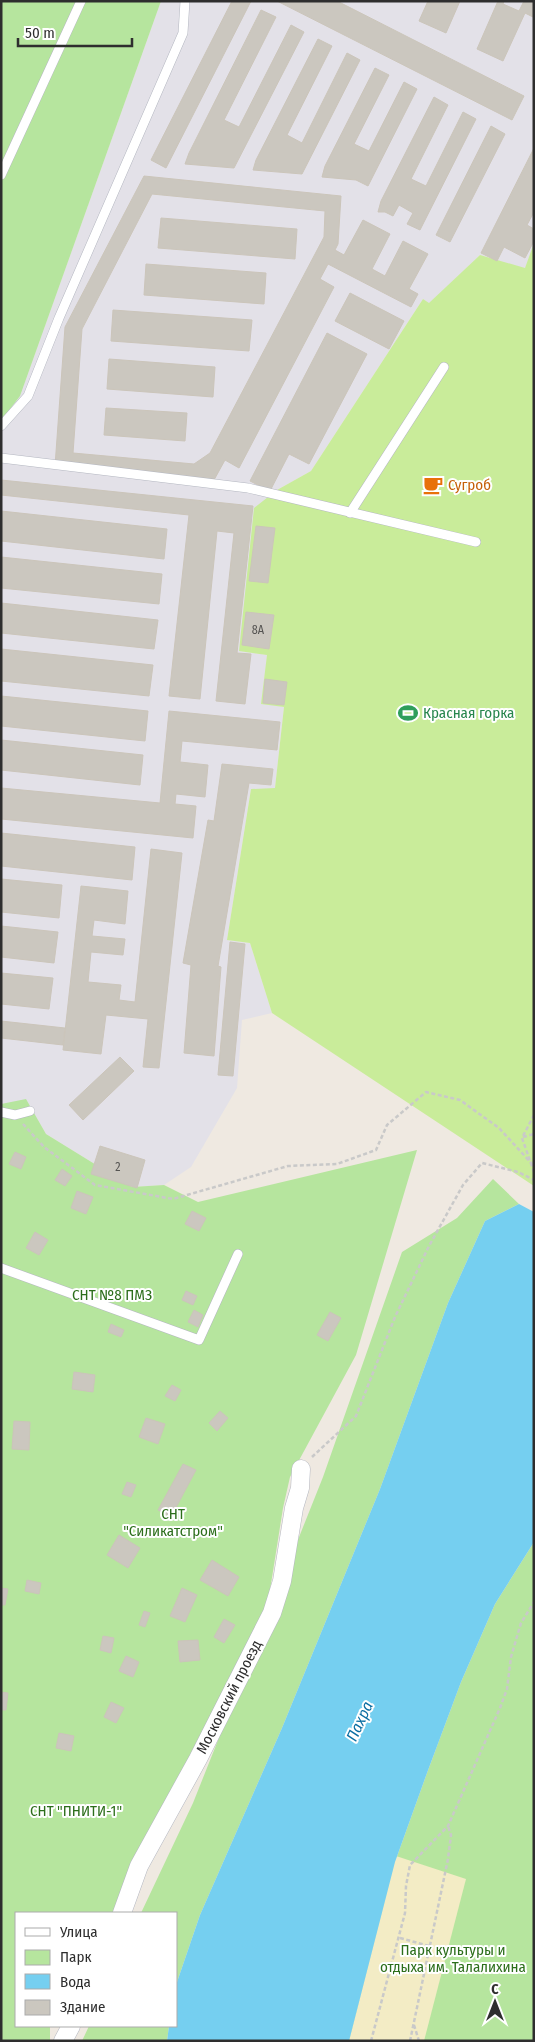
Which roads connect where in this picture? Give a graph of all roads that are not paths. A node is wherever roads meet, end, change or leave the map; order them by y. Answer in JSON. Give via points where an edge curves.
{"nodes":[{"id":1,"x":81,"y":1,"type":"edge"},
{"id":2,"x":185,"y":1,"type":"edge"},
{"id":3,"x":1,"y":175,"type":"edge"},
{"id":4,"x":444,"y":368,"type":"dead end"},
{"id":5,"x":1,"y":426,"type":"edge"},
{"id":6,"x":1,"y":458,"type":"edge"},
{"id":7,"x":350,"y":513,"type":"junction"},
{"id":8,"x":476,"y":542,"type":"dead end"},
{"id":9,"x":30,"y":1111,"type":"dead end"},
{"id":10,"x":1,"y":1112,"type":"edge"},
{"id":11,"x":238,"y":1254,"type":"dead end"},
{"id":12,"x":1,"y":1268,"type":"edge"},
{"id":13,"x":301,"y":1470,"type":"road end"},
{"id":14,"x":122,"y":1912,"type":"edge"},
{"id":15,"x":70,"y":2027,"type":"edge"},
{"id":16,"x":63,"y":2041,"type":"edge"}],
"edges":[{"from":1,"to":3,"type":"lane"},
{"from":2,"to":5,"type":"lane","via":[[183,33],[28,396]]},
{"from":4,"to":7,"type":"lane"},
{"from":6,"to":7,"type":"lane","via":[[248,488]]},
{"from":7,"to":8,"type":"lane"},
{"from":9,"to":10,"type":"lane","via":[[15,1115]]},
{"from":11,"to":12,"type":"lane","via":[[199,1340]]},
{"from":13,"to":14,"type":"street","name":"Московский проезд","via":[[282,1580],[272,1613],[216,1725],[139,1866]]},
{"from":15,"to":16,"type":"street"}]}
